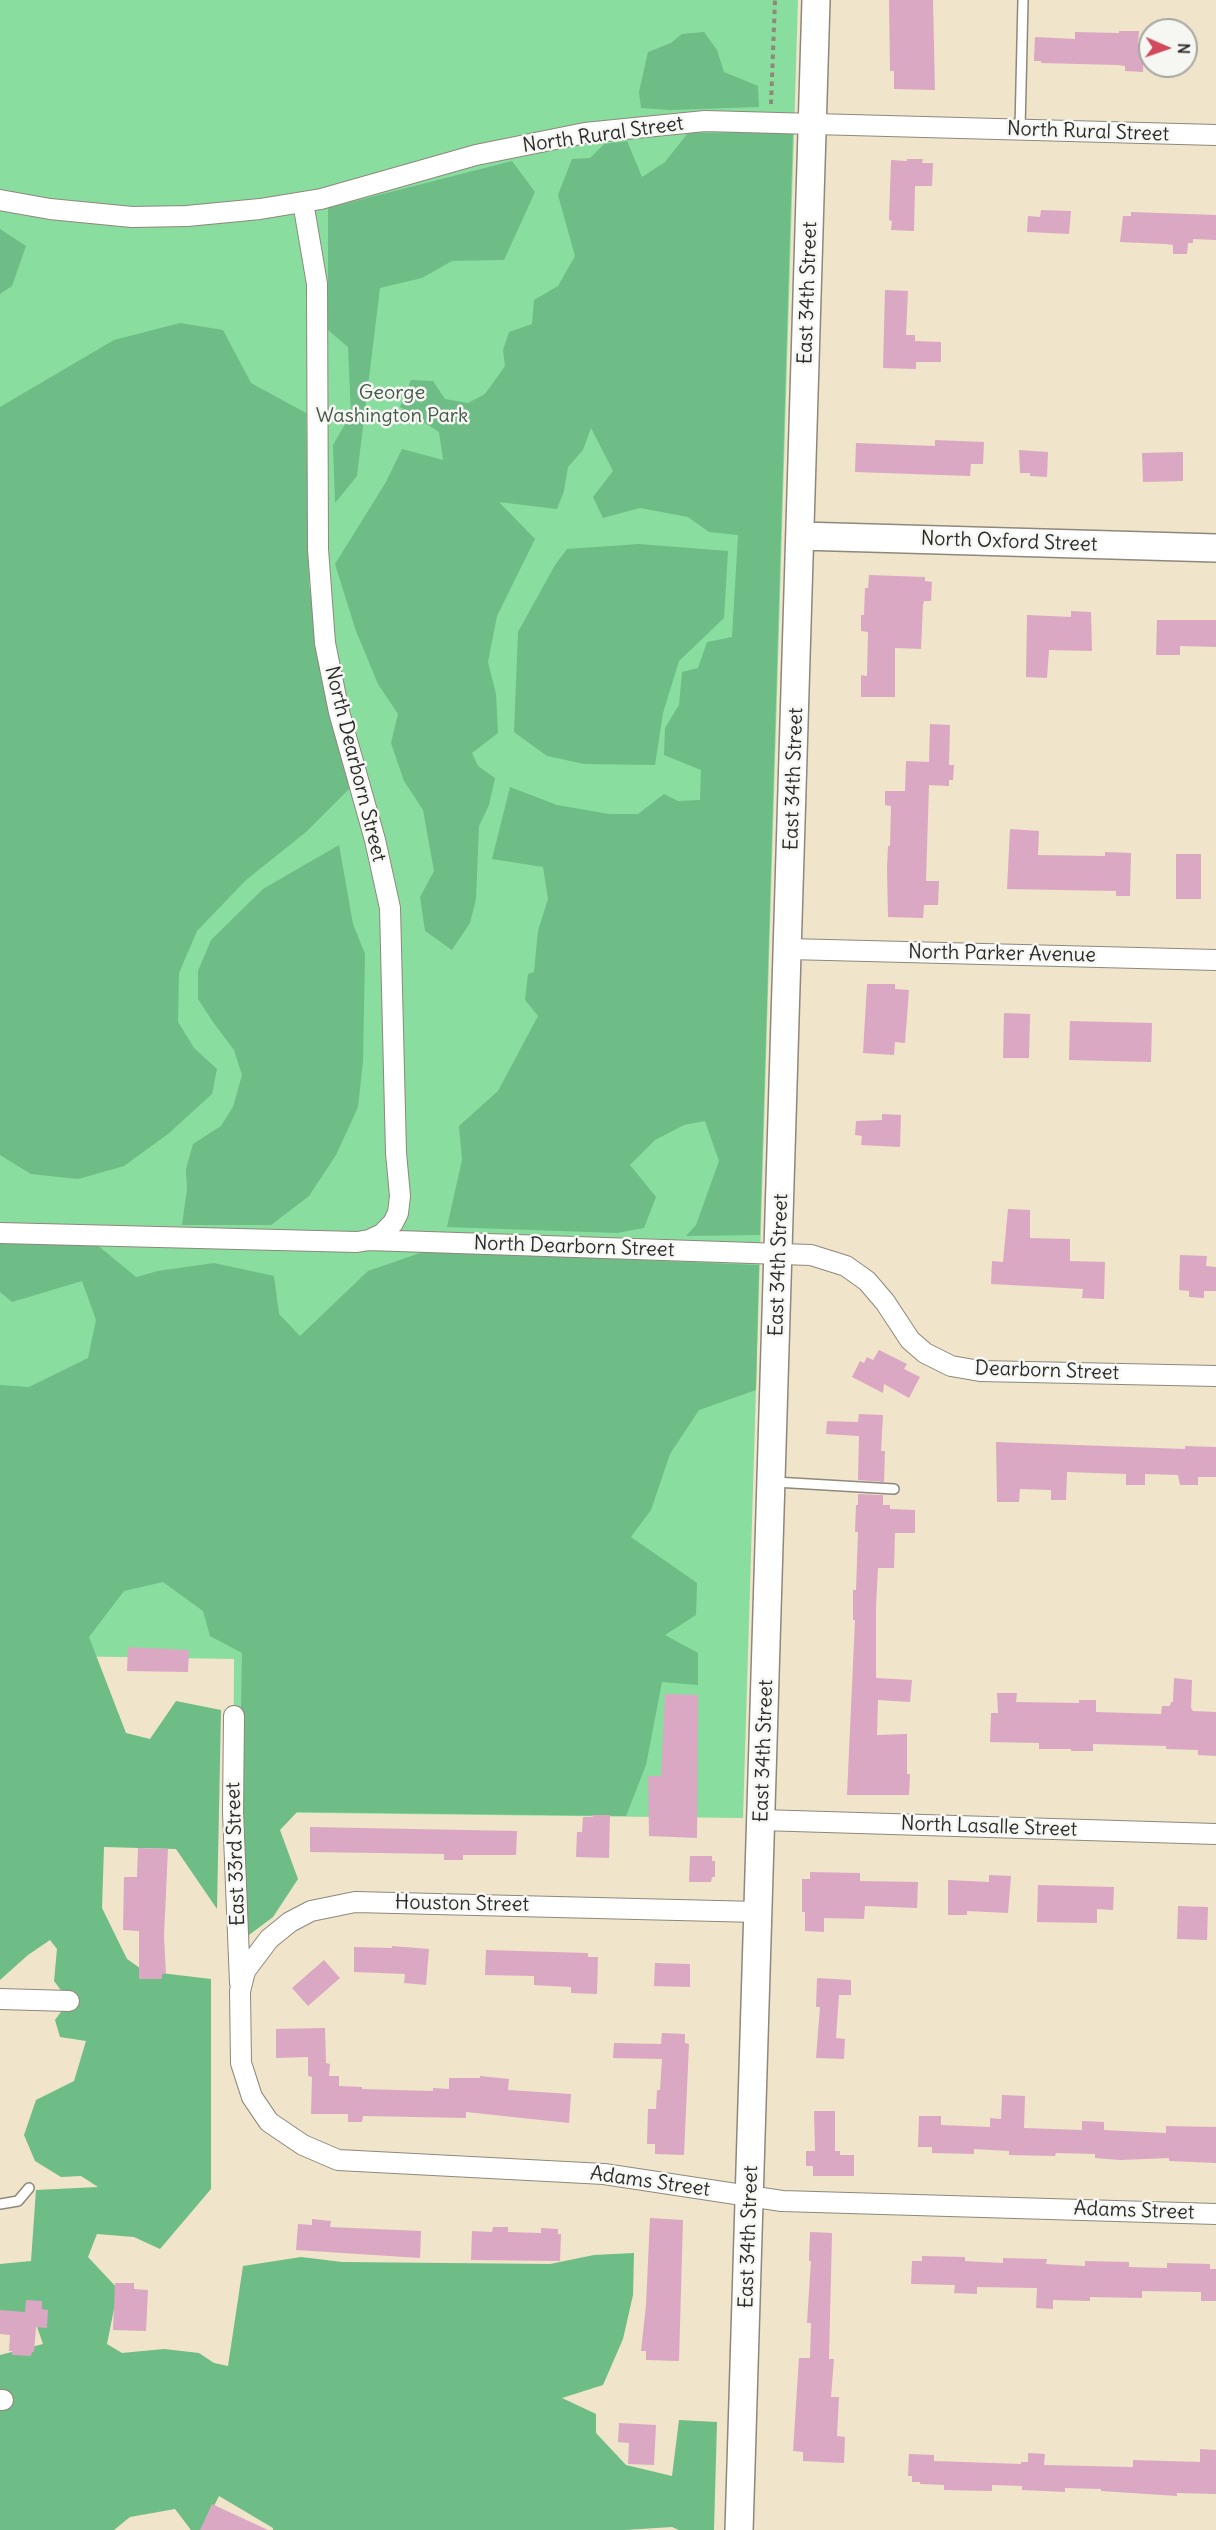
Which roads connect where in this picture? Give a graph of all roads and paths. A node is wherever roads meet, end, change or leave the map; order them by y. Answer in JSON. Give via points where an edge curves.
{"nodes":[{"id":1,"x":775,"y":0,"type":"edge"},
{"id":2,"x":816,"y":0,"type":"edge"},
{"id":3,"x":1023,"y":0,"type":"edge"},
{"id":4,"x":771,"y":106,"type":"dead end"},
{"id":5,"x":812,"y":123,"type":"junction"},
{"id":6,"x":1020,"y":129,"type":"junction"},
{"id":7,"x":1216,"y":135,"type":"edge"},
{"id":8,"x":0,"y":200,"type":"edge"},
{"id":9,"x":303,"y":202,"type":"junction"},
{"id":10,"x":801,"y":536,"type":"junction"},
{"id":11,"x":1216,"y":548,"type":"edge"},
{"id":12,"x":789,"y":949,"type":"junction"},
{"id":13,"x":1216,"y":960,"type":"edge"},
{"id":14,"x":0,"y":1233,"type":"edge"},
{"id":15,"x":369,"y":1240,"type":"junction"},
{"id":16,"x":779,"y":1254,"type":"junction"},
{"id":17,"x":1216,"y":1376,"type":"edge"},
{"id":18,"x":772,"y":1482,"type":"junction"},
{"id":19,"x":894,"y":1489,"type":"dead end"},
{"id":20,"x":234,"y":1716,"type":"dead end"},
{"id":21,"x":761,"y":1820,"type":"junction"},
{"id":22,"x":1216,"y":1834,"type":"edge"},
{"id":23,"x":758,"y":1912,"type":"junction"},
{"id":24,"x":240,"y":1991,"type":"junction"},
{"id":25,"x":0,"y":1999,"type":"edge"},
{"id":26,"x":69,"y":2001,"type":"dead end"},
{"id":27,"x":239,"y":2025,"type":"joint"},
{"id":28,"x":29,"y":2188,"type":"dead end"},
{"id":29,"x":750,"y":2196,"type":"junction"},
{"id":30,"x":0,"y":2204,"type":"edge"},
{"id":31,"x":1216,"y":2214,"type":"edge"},
{"id":32,"x":739,"y":2530,"type":"edge"}],
"edges":[{"from":1,"to":4,"type":"path"},
{"from":2,"to":5,"type":"main road","name":"East 34th Street"},
{"from":3,"to":6,"type":"lane"},
{"from":5,"to":6,"type":"street","name":"North Rural Street"},
{"from":5,"to":9,"type":"street","name":"North Rural Street","via":[[705,121],[585,133],[476,155]]},
{"from":5,"to":10,"type":"main road","name":"East 34th Street"},
{"from":6,"to":7,"type":"street","name":"North Rural Street"},
{"from":8,"to":9,"type":"street","name":"North Rural Street","via":[[132,217],[215,214]]},
{"from":9,"to":15,"type":"street","name":"North Dearborn Street","via":[[317,284],[318,538],[326,643],[339,712],[375,840],[390,916],[399,1206],[393,1223]]},
{"from":10,"to":11,"type":"main road","name":"North Oxford Street"},
{"from":10,"to":12,"type":"main road","name":"East 34th Street"},
{"from":12,"to":13,"type":"street","name":"North Parker Avenue"},
{"from":12,"to":16,"type":"main road","name":"East 34th Street"},
{"from":14,"to":15,"type":"street","name":"North Dearborn Street"},
{"from":15,"to":16,"type":"street","name":"North Dearborn Street"},
{"from":16,"to":17,"type":"street","name":"Dearborn Street","via":[[820,1257],[853,1270],[874,1287],[916,1347],[959,1368]]},
{"from":16,"to":18,"type":"main road","name":"East 34th Street"},
{"from":18,"to":19,"type":"lane"},
{"from":18,"to":21,"type":"main road","name":"East 34th Street"},
{"from":20,"to":24,"type":"street","name":"East 33rd Street","via":[[233,1812]]},
{"from":21,"to":22,"type":"street","name":"North Lasalle Street"},
{"from":21,"to":23,"type":"main road","name":"East 34th Street"},
{"from":23,"to":24,"type":"street","name":"Houston Street","via":[[340,1904],[311,1911],[269,1939],[245,1971]]},
{"from":23,"to":29,"type":"main road","name":"East 34th Street"},
{"from":24,"to":27,"type":"street","name":"Houston Street"},
{"from":25,"to":26,"type":"street"},
{"from":27,"to":29,"type":"street","name":"Adams Street","via":[[244,2073],[252,2097],[269,2122],[303,2145],[338,2160],[604,2174]]},
{"from":28,"to":30,"type":"lane","via":[[18,2201]]},
{"from":29,"to":31,"type":"street","name":"Adams Street","via":[[782,2201]]},
{"from":29,"to":32,"type":"main road","name":"East 34th Street"}]}
